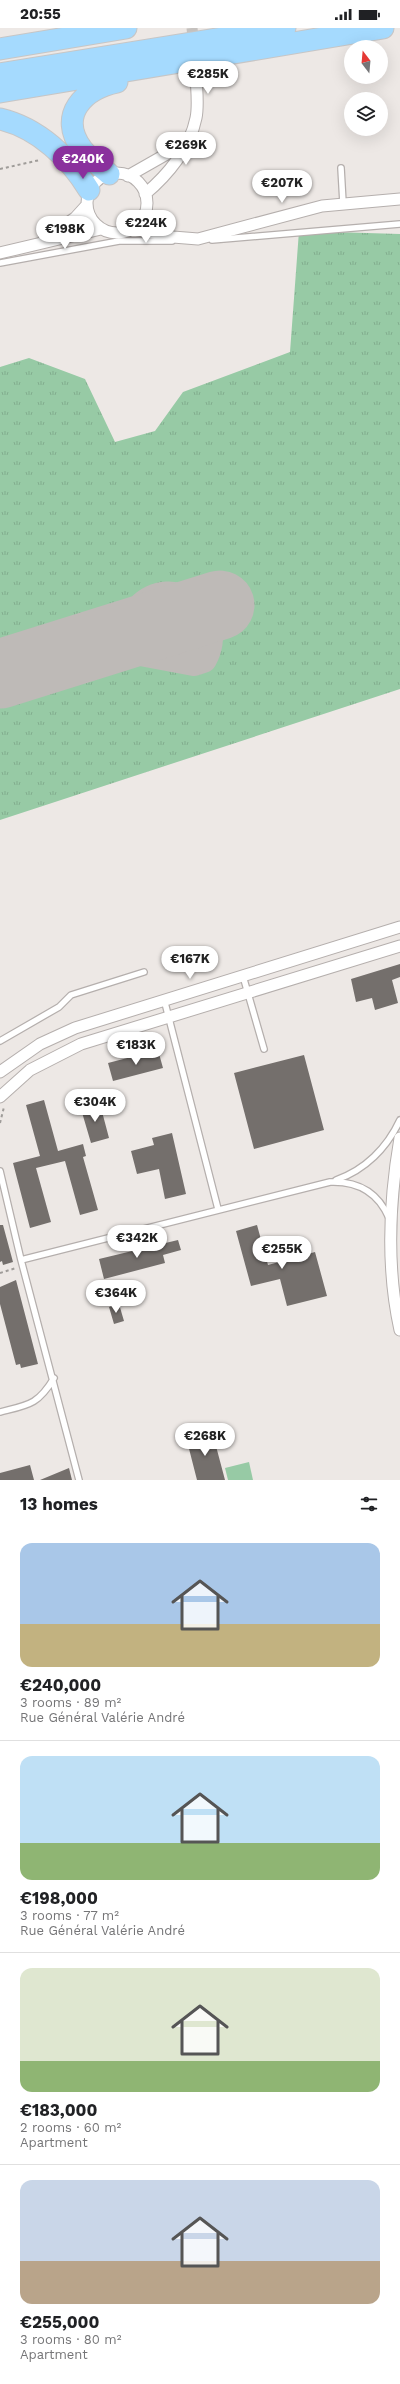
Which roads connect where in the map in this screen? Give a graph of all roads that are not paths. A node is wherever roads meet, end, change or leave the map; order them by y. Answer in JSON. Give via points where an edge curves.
{"nodes":[{"id":1,"x":126,"y":28,"type":"edge"},
{"id":2,"x":284,"y":28,"type":"edge"},
{"id":3,"x":383,"y":28,"type":"edge"},
{"id":4,"x":0,"y":49,"type":"edge"},
{"id":5,"x":221,"y":56,"type":"junction"},
{"id":6,"x":196,"y":72,"type":"dead end"},
{"id":7,"x":0,"y":74,"type":"edge"},
{"id":8,"x":0,"y":92,"type":"edge"},
{"id":9,"x":196,"y":118,"type":"junction"},
{"id":10,"x":0,"y":119,"type":"edge"},
{"id":11,"x":340,"y":168,"type":"dead end"},
{"id":12,"x":119,"y":175,"type":"junction"},
{"id":13,"x":145,"y":194,"type":"junction"},
{"id":14,"x":87,"y":199,"type":"junction"},
{"id":15,"x":400,"y":199,"type":"edge"},
{"id":16,"x":343,"y":203,"type":"junction"},
{"id":17,"x":146,"y":212,"type":"junction"},
{"id":18,"x":400,"y":224,"type":"edge"},
{"id":19,"x":101,"y":229,"type":"junction"},
{"id":20,"x":133,"y":229,"type":"junction"},
{"id":21,"x":163,"y":234,"type":"junction"},
{"id":22,"x":24,"y":247,"type":"junction"},
{"id":23,"x":0,"y":253,"type":"edge"},
{"id":24,"x":0,"y":263,"type":"edge"},
{"id":25,"x":400,"y":927,"type":"edge"},
{"id":26,"x":400,"y":946,"type":"edge"},
{"id":27,"x":144,"y":972,"type":"dead end"},
{"id":28,"x":243,"y":976,"type":"junction"},
{"id":29,"x":248,"y":992,"type":"junction"},
{"id":30,"x":164,"y":999,"type":"junction"},
{"id":31,"x":169,"y":1016,"type":"junction"},
{"id":32,"x":0,"y":1041,"type":"edge"},
{"id":33,"x":264,"y":1049,"type":"dead end"},
{"id":34,"x":0,"y":1072,"type":"edge"},
{"id":35,"x":3,"y":1098,"type":"edge"},
{"id":36,"x":400,"y":1120,"type":"edge"},
{"id":37,"x":400,"y":1138,"type":"edge"},
{"id":38,"x":0,"y":1171,"type":"edge"},
{"id":39,"x":330,"y":1182,"type":"junction"},
{"id":40,"x":218,"y":1209,"type":"junction"},
{"id":41,"x":390,"y":1221,"type":"junction"},
{"id":42,"x":21,"y":1260,"type":"junction"},
{"id":43,"x":400,"y":1330,"type":"edge"},
{"id":44,"x":54,"y":1378,"type":"junction"},
{"id":45,"x":0,"y":1412,"type":"edge"},
{"id":46,"x":79,"y":1480,"type":"edge"}],
"edges":[{"from":1,"to":4,"type":"highway"},
{"from":2,"to":7,"type":"highway"},
{"from":3,"to":5,"type":"highway"},
{"from":5,"to":8,"type":"highway"},
{"from":5,"to":12,"type":"highway","via":[[113,83],[92,90],[83,98],[73,113],[74,134],[81,148]]},
{"from":6,"to":9,"type":"street"},
{"from":9,"to":12,"type":"street","via":[[179,148]]},
{"from":9,"to":13,"type":"street","via":[[185,150],[155,186]]},
{"from":10,"to":14,"type":"highway","via":[[30,131],[58,151],[79,173]]},
{"from":11,"to":16,"type":"lane"},
{"from":12,"to":13,"type":"street","via":[[136,180]]},
{"from":12,"to":14,"type":"street","via":[[97,180]]},
{"from":13,"to":17,"type":"street"},
{"from":14,"to":19,"type":"street","via":[[90,219]]},
{"from":14,"to":22,"type":"street","via":[[60,230],[46,239]]},
{"from":15,"to":16,"type":"street"},
{"from":16,"to":21,"type":"street","via":[[297,211],[198,239]]},
{"from":17,"to":20,"type":"street"},
{"from":17,"to":21,"type":"street"},
{"from":18,"to":24,"type":"lane","via":[[198,241],[119,241]]},
{"from":19,"to":20,"type":"street","via":[[111,233]]},
{"from":19,"to":22,"type":"street"},
{"from":20,"to":21,"type":"street"},
{"from":22,"to":23,"type":"street"},
{"from":25,"to":28,"type":"street"},
{"from":26,"to":29,"type":"street"},
{"from":27,"to":32,"type":"lane","via":[[71,995],[59,1007]]},
{"from":28,"to":29,"type":"lane"},
{"from":28,"to":30,"type":"street"},
{"from":29,"to":31,"type":"street"},
{"from":29,"to":33,"type":"lane"},
{"from":30,"to":31,"type":"lane"},
{"from":30,"to":34,"type":"street","via":[[75,1028],[21,1056]]},
{"from":31,"to":35,"type":"street","via":[[81,1044],[56,1055],[30,1070]]},
{"from":31,"to":40,"type":"lane"},
{"from":36,"to":39,"type":"lane","via":[[388,1142],[366,1164],[354,1173]]},
{"from":37,"to":41,"type":"street"},
{"from":38,"to":42,"type":"lane"},
{"from":39,"to":40,"type":"lane"},
{"from":39,"to":41,"type":"lane","via":[[357,1184],[368,1191],[383,1206]]},
{"from":40,"to":42,"type":"lane"},
{"from":41,"to":43,"type":"street","via":[[392,1277]]},
{"from":42,"to":44,"type":"lane"},
{"from":44,"to":45,"type":"lane","via":[[41,1398]]},
{"from":44,"to":46,"type":"lane"}]}
